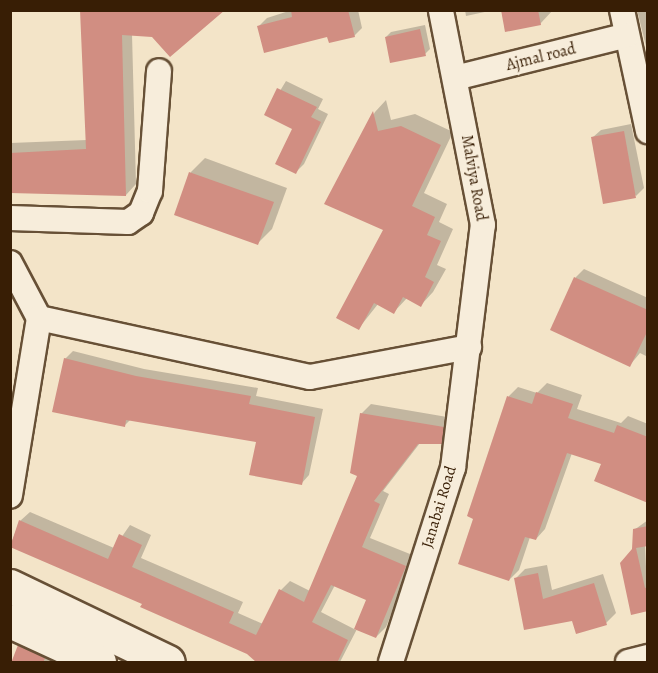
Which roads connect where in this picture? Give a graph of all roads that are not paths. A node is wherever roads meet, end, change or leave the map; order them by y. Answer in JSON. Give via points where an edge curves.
{"nodes":[{"id":1,"x":441,"y":10,"type":"edge"},
{"id":2,"x":622,"y":10,"type":"edge"},
{"id":3,"x":627,"y":35,"type":"junction"},
{"id":4,"x":159,"y":71,"type":"dead end"},
{"id":5,"x":455,"y":78,"type":"junction"},
{"id":6,"x":643,"y":91,"type":"edge"},
{"id":7,"x":648,"y":131,"type":"edge"},
{"id":8,"x":10,"y":218,"type":"edge"},
{"id":9,"x":10,"y":263,"type":"edge"},
{"id":10,"x":39,"y":318,"type":"junction"},
{"id":11,"x":469,"y":347,"type":"junction"},
{"id":12,"x":10,"y":496,"type":"edge"},
{"id":13,"x":10,"y":586,"type":"edge"},
{"id":14,"x":10,"y":621,"type":"edge"},
{"id":15,"x":648,"y":657,"type":"edge"},
{"id":16,"x":99,"y":663,"type":"edge"},
{"id":17,"x":168,"y":663,"type":"edge"},
{"id":18,"x":391,"y":663,"type":"edge"},
{"id":19,"x":628,"y":663,"type":"edge"}],
"edges":[{"from":1,"to":5,"type":"street","name":"Malviya Road"},
{"from":2,"to":3,"type":"street"},
{"from":3,"to":5,"type":"street","name":"Ajmal road"},
{"from":3,"to":6,"type":"street"},
{"from":4,"to":8,"type":"street","via":[[150,191],[141,213],[128,222]]},
{"from":5,"to":11,"type":"street","name":"Malviya Road","via":[[483,225]]},
{"from":6,"to":7,"type":"street"},
{"from":9,"to":10,"type":"street"},
{"from":10,"to":11,"type":"street","via":[[310,377]]},
{"from":10,"to":12,"type":"street"},
{"from":11,"to":18,"type":"street","name":"Janabai Road","via":[[453,468]]},
{"from":13,"to":17,"type":"street"},
{"from":14,"to":16,"type":"street"},
{"from":15,"to":19,"type":"street"}]}
